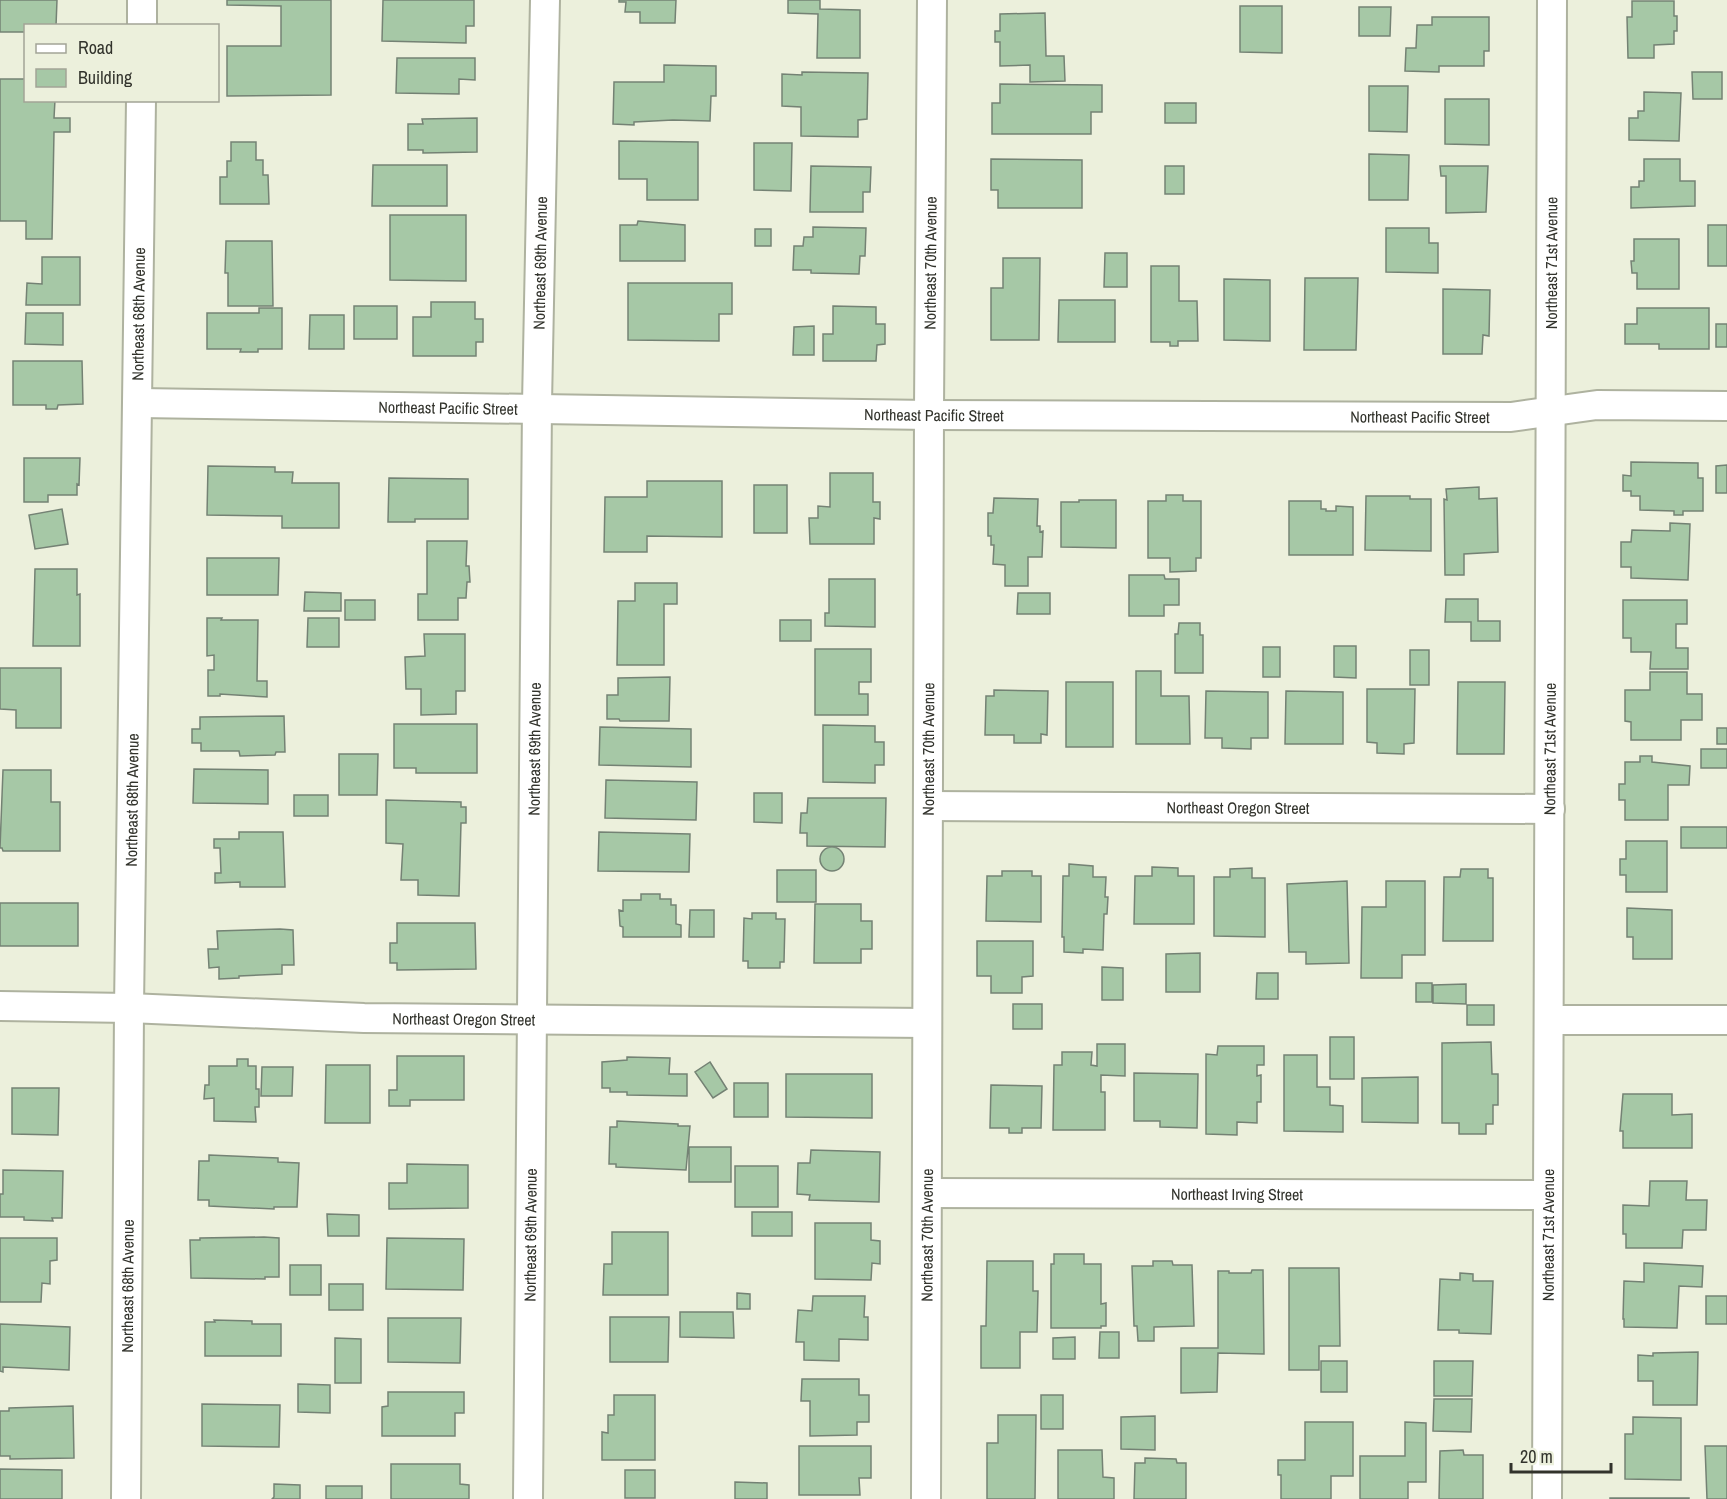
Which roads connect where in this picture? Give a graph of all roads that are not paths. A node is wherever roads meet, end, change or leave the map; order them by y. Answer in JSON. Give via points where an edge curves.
{"nodes":[{"id":1,"x":142,"y":0,"type":"edge"},
{"id":2,"x":545,"y":0,"type":"edge"},
{"id":3,"x":932,"y":0,"type":"edge"},
{"id":4,"x":1552,"y":0,"type":"edge"},
{"id":5,"x":142,"y":24,"type":"edge"},
{"id":6,"x":141,"y":102,"type":"edge"},
{"id":7,"x":139,"y":403,"type":"junction"},
{"id":8,"x":1727,"y":406,"type":"edge"},
{"id":9,"x":537,"y":408,"type":"junction"},
{"id":10,"x":1551,"y":412,"type":"junction"},
{"id":11,"x":929,"y":415,"type":"junction"},
{"id":12,"x":928,"y":806,"type":"junction"},
{"id":13,"x":1550,"y":809,"type":"junction"},
{"id":14,"x":0,"y":1006,"type":"edge"},
{"id":15,"x":129,"y":1008,"type":"junction"},
{"id":16,"x":530,"y":1019,"type":"junction"},
{"id":17,"x":1548,"y":1020,"type":"junction"},
{"id":18,"x":1727,"y":1020,"type":"edge"},
{"id":19,"x":927,"y":1023,"type":"junction"},
{"id":20,"x":927,"y":1193,"type":"junction"},
{"id":21,"x":1547,"y":1196,"type":"junction"},
{"id":22,"x":126,"y":1499,"type":"edge"},
{"id":23,"x":528,"y":1499,"type":"edge"},
{"id":24,"x":926,"y":1499,"type":"edge"},
{"id":25,"x":1547,"y":1499,"type":"edge"}],
"edges":[{"from":1,"to":5,"type":"street"},
{"from":2,"to":9,"type":"street","name":"Northeast 69th Avenue"},
{"from":3,"to":11,"type":"street","name":"Northeast 70th Avenue"},
{"from":4,"to":10,"type":"street","name":"Northeast 71st Avenue"},
{"from":6,"to":7,"type":"street","name":"Northeast 68th Avenue"},
{"from":7,"to":9,"type":"street","name":"Northeast Pacific Street"},
{"from":7,"to":15,"type":"street","name":"Northeast 68th Avenue"},
{"from":8,"to":10,"type":"street","name":"Northeast Pacific Street","via":[[1597,405]]},
{"from":9,"to":11,"type":"street","name":"Northeast Pacific Street"},
{"from":9,"to":16,"type":"street","name":"Northeast 69th Avenue"},
{"from":10,"to":11,"type":"street","name":"Northeast Pacific Street","via":[[1511,417]]},
{"from":10,"to":13,"type":"street","name":"Northeast 71st Avenue"},
{"from":11,"to":12,"type":"street","name":"Northeast 70th Avenue"},
{"from":12,"to":13,"type":"street","name":"Northeast Oregon Street"},
{"from":12,"to":19,"type":"street","name":"Northeast 70th Avenue"},
{"from":13,"to":17,"type":"street","name":"Northeast 71st Avenue"},
{"from":14,"to":15,"type":"street","name":"Northeast Oregon Street"},
{"from":15,"to":16,"type":"street","name":"Northeast Oregon Street","via":[[364,1018]]},
{"from":15,"to":22,"type":"street","name":"Northeast 68th Avenue"},
{"from":16,"to":19,"type":"street","name":"Northeast Oregon Street"},
{"from":16,"to":23,"type":"street","name":"Northeast 69th Avenue"},
{"from":17,"to":18,"type":"street"},
{"from":17,"to":21,"type":"street","name":"Northeast 71st Avenue"},
{"from":19,"to":20,"type":"street","name":"Northeast 70th Avenue"},
{"from":20,"to":21,"type":"street","name":"Northeast Irving Street"},
{"from":20,"to":24,"type":"street","name":"Northeast 70th Avenue"},
{"from":21,"to":25,"type":"street","name":"Northeast 71st Avenue"}]}
